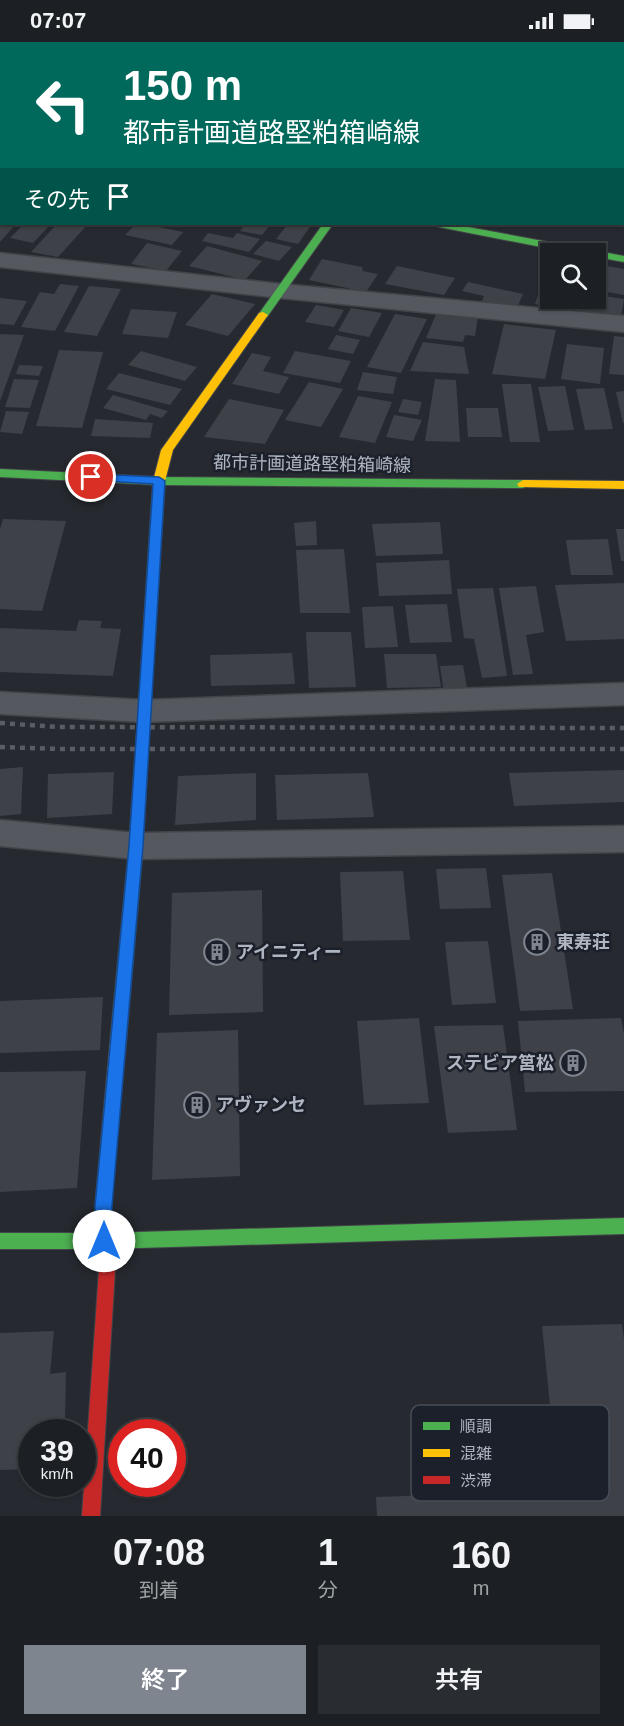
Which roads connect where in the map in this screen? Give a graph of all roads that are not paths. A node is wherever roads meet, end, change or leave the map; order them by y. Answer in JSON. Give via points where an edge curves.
{"nodes":[{"id":1,"x":327,"y":225,"type":"edge"},
{"id":2,"x":444,"y":225,"type":"edge"},
{"id":3,"x":540,"y":243,"type":"edge"},
{"id":4,"x":606,"y":256,"type":"edge"},
{"id":5,"x":624,"y":259,"type":"edge"},
{"id":6,"x":0,"y":260,"type":"edge"},
{"id":7,"x":281,"y":291,"type":"junction"},
{"id":8,"x":624,"y":324,"type":"edge"},
{"id":9,"x":0,"y":472,"type":"edge"},
{"id":10,"x":159,"y":481,"type":"junction"},
{"id":11,"x":624,"y":485,"type":"edge"},
{"id":12,"x":624,"y":694,"type":"edge"},
{"id":13,"x":0,"y":703,"type":"edge"},
{"id":14,"x":144,"y":711,"type":"junction"},
{"id":15,"x":0,"y":833,"type":"edge"},
{"id":16,"x":624,"y":839,"type":"edge"},
{"id":17,"x":136,"y":846,"type":"junction"},
{"id":18,"x":624,"y":1226,"type":"edge"},
{"id":19,"x":0,"y":1241,"type":"edge"},
{"id":20,"x":104,"y":1241,"type":"junction"},
{"id":21,"x":91,"y":1516,"type":"edge"}],
"edges":[{"from":1,"to":7,"type":"street"},
{"from":2,"to":3,"type":"street"},
{"from":4,"to":5,"type":"street"},
{"from":6,"to":7,"type":"street"},
{"from":7,"to":8,"type":"street"},
{"from":7,"to":10,"type":"street","via":[[166,450]]},
{"from":9,"to":10,"type":"street","name":"都市計画道路堅粕箱崎線"},
{"from":10,"to":11,"type":"street","name":"都市計画道路堅粕箱崎線"},
{"from":10,"to":14,"type":"street"},
{"from":12,"to":14,"type":"street"},
{"from":13,"to":14,"type":"street"},
{"from":14,"to":17,"type":"street"},
{"from":15,"to":17,"type":"street"},
{"from":16,"to":17,"type":"street"},
{"from":17,"to":20,"type":"street","via":[[103,1206]]},
{"from":18,"to":20,"type":"street"},
{"from":19,"to":20,"type":"street"},
{"from":20,"to":21,"type":"street","via":[[107,1270]]}]}
